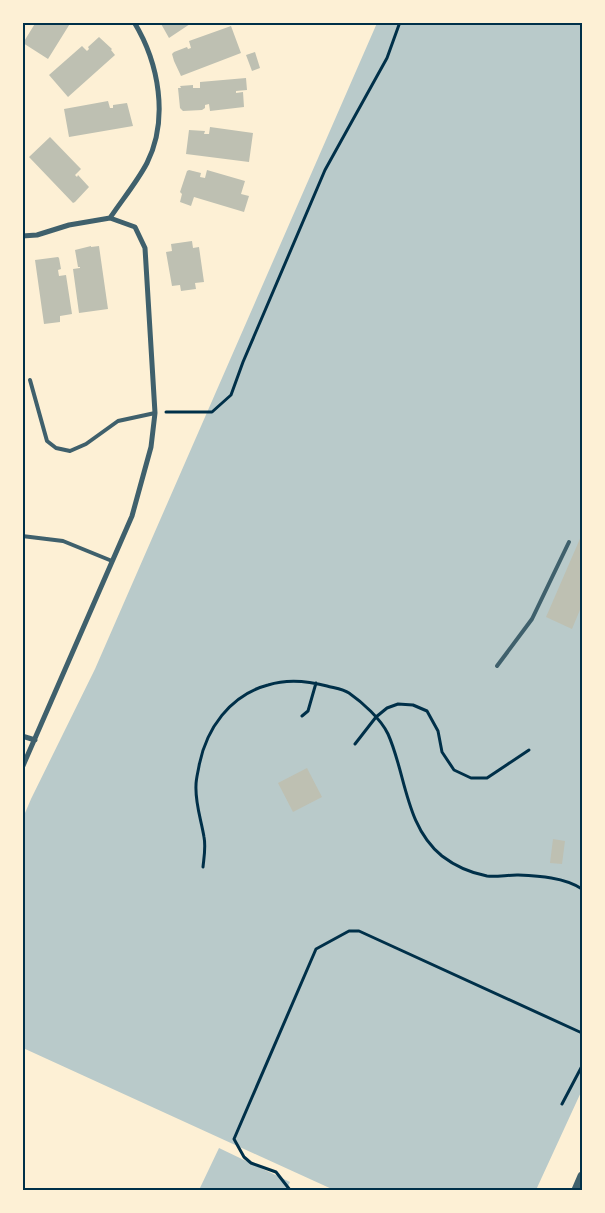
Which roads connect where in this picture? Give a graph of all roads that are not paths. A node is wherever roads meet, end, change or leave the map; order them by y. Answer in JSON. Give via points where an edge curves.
{"nodes":[{"id":1,"x":134,"y":22,"type":"edge"},
{"id":2,"x":110,"y":218,"type":"junction"},
{"id":3,"x":22,"y":236,"type":"edge"},
{"id":4,"x":30,"y":380,"type":"dead end"},
{"id":5,"x":155,"y":413,"type":"junction"},
{"id":6,"x":22,"y":536,"type":"edge"},
{"id":7,"x":569,"y":542,"type":"dead end"},
{"id":8,"x":112,"y":561,"type":"junction"},
{"id":9,"x":498,"y":666,"type":"dead end"},
{"id":10,"x":22,"y":736,"type":"edge"},
{"id":11,"x":35,"y":740,"type":"junction"},
{"id":12,"x":22,"y":768,"type":"edge"},
{"id":13,"x":582,"y":1176,"type":"edge"},
{"id":14,"x":576,"y":1190,"type":"edge"}],
"edges":[{"from":1,"to":2,"type":"street","via":[[150,53],[155,72],[157,128],[147,163]]},
{"from":2,"to":3,"type":"street"},
{"from":2,"to":5,"type":"street","via":[[135,227],[145,248]]},
{"from":4,"to":5,"type":"lane","via":[[47,441],[56,448],[70,451],[86,444],[118,421]]},
{"from":5,"to":8,"type":"street","via":[[151,447],[132,516]]},
{"from":6,"to":8,"type":"lane","via":[[63,541]]},
{"from":7,"to":9,"type":"lane","via":[[532,619]]},
{"from":8,"to":11,"type":"street"},
{"from":10,"to":11,"type":"street"},
{"from":11,"to":12,"type":"street"},
{"from":13,"to":14,"type":"street"}]}
